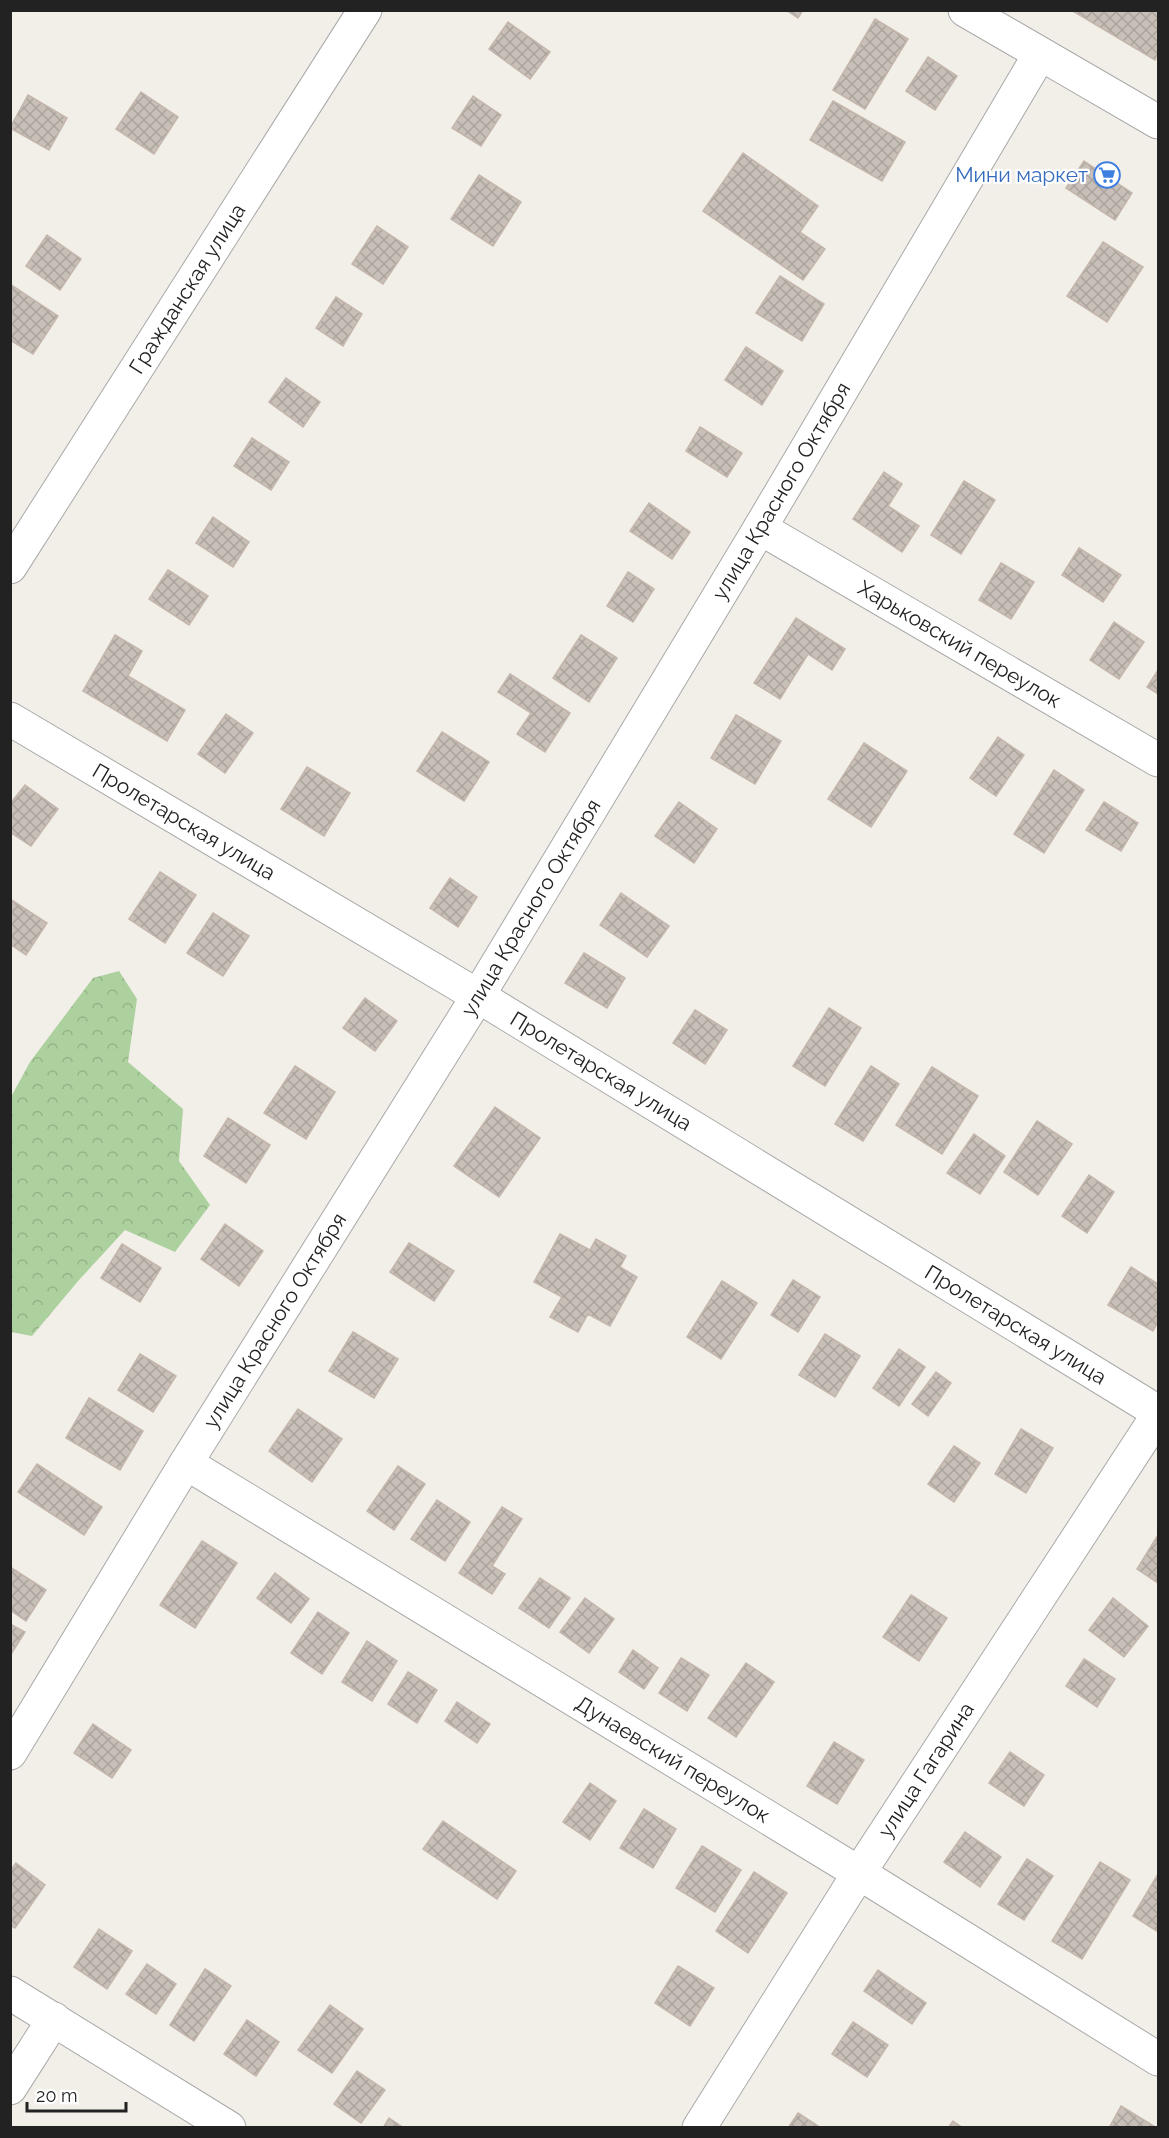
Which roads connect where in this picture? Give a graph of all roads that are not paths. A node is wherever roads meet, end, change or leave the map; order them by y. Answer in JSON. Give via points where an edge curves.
{"nodes":[{"id":1,"x":365,"y":10,"type":"edge"},
{"id":2,"x":965,"y":10,"type":"edge"},
{"id":3,"x":1040,"y":54,"type":"junction"},
{"id":4,"x":1158,"y":122,"type":"edge"},
{"id":5,"x":760,"y":528,"type":"junction"},
{"id":6,"x":10,"y":567,"type":"edge"},
{"id":7,"x":10,"y":719,"type":"edge"},
{"id":8,"x":1158,"y":760,"type":"edge"},
{"id":9,"x":478,"y":996,"type":"junction"},
{"id":10,"x":1158,"y":1413,"type":"edge"},
{"id":11,"x":186,"y":1463,"type":"junction"},
{"id":12,"x":10,"y":1753,"type":"edge"},
{"id":13,"x":859,"y":1873,"type":"junction"},
{"id":14,"x":10,"y":1993,"type":"edge"},
{"id":15,"x":54,"y":2019,"type":"junction"},
{"id":16,"x":1158,"y":2059,"type":"edge"},
{"id":17,"x":10,"y":2088,"type":"edge"},
{"id":18,"x":229,"y":2127,"type":"edge"},
{"id":19,"x":699,"y":2127,"type":"edge"}],
"edges":[{"from":1,"to":6,"type":"street","name":"Гражданская улица"},
{"from":2,"to":3,"type":"street"},
{"from":3,"to":4,"type":"street"},
{"from":3,"to":5,"type":"street","name":"улица Красного Октября"},
{"from":5,"to":8,"type":"street","name":"Харьковский переулок"},
{"from":5,"to":9,"type":"street","name":"улица Красного Октября"},
{"from":7,"to":9,"type":"street","name":"Пролетарская улица"},
{"from":9,"to":10,"type":"street","name":"Пролетарская улица"},
{"from":9,"to":11,"type":"street","name":"улица Красного Октября"},
{"from":10,"to":13,"type":"street","name":"улица Гагарина"},
{"from":11,"to":12,"type":"street","name":"улица Красного Октября"},
{"from":11,"to":13,"type":"street","name":"Дунаевский переулок"},
{"from":13,"to":16,"type":"street","name":"Дунаевский переулок"},
{"from":13,"to":19,"type":"street","name":"улица Гагарина"},
{"from":14,"to":15,"type":"street"},
{"from":15,"to":17,"type":"street"},
{"from":15,"to":18,"type":"street"}]}
